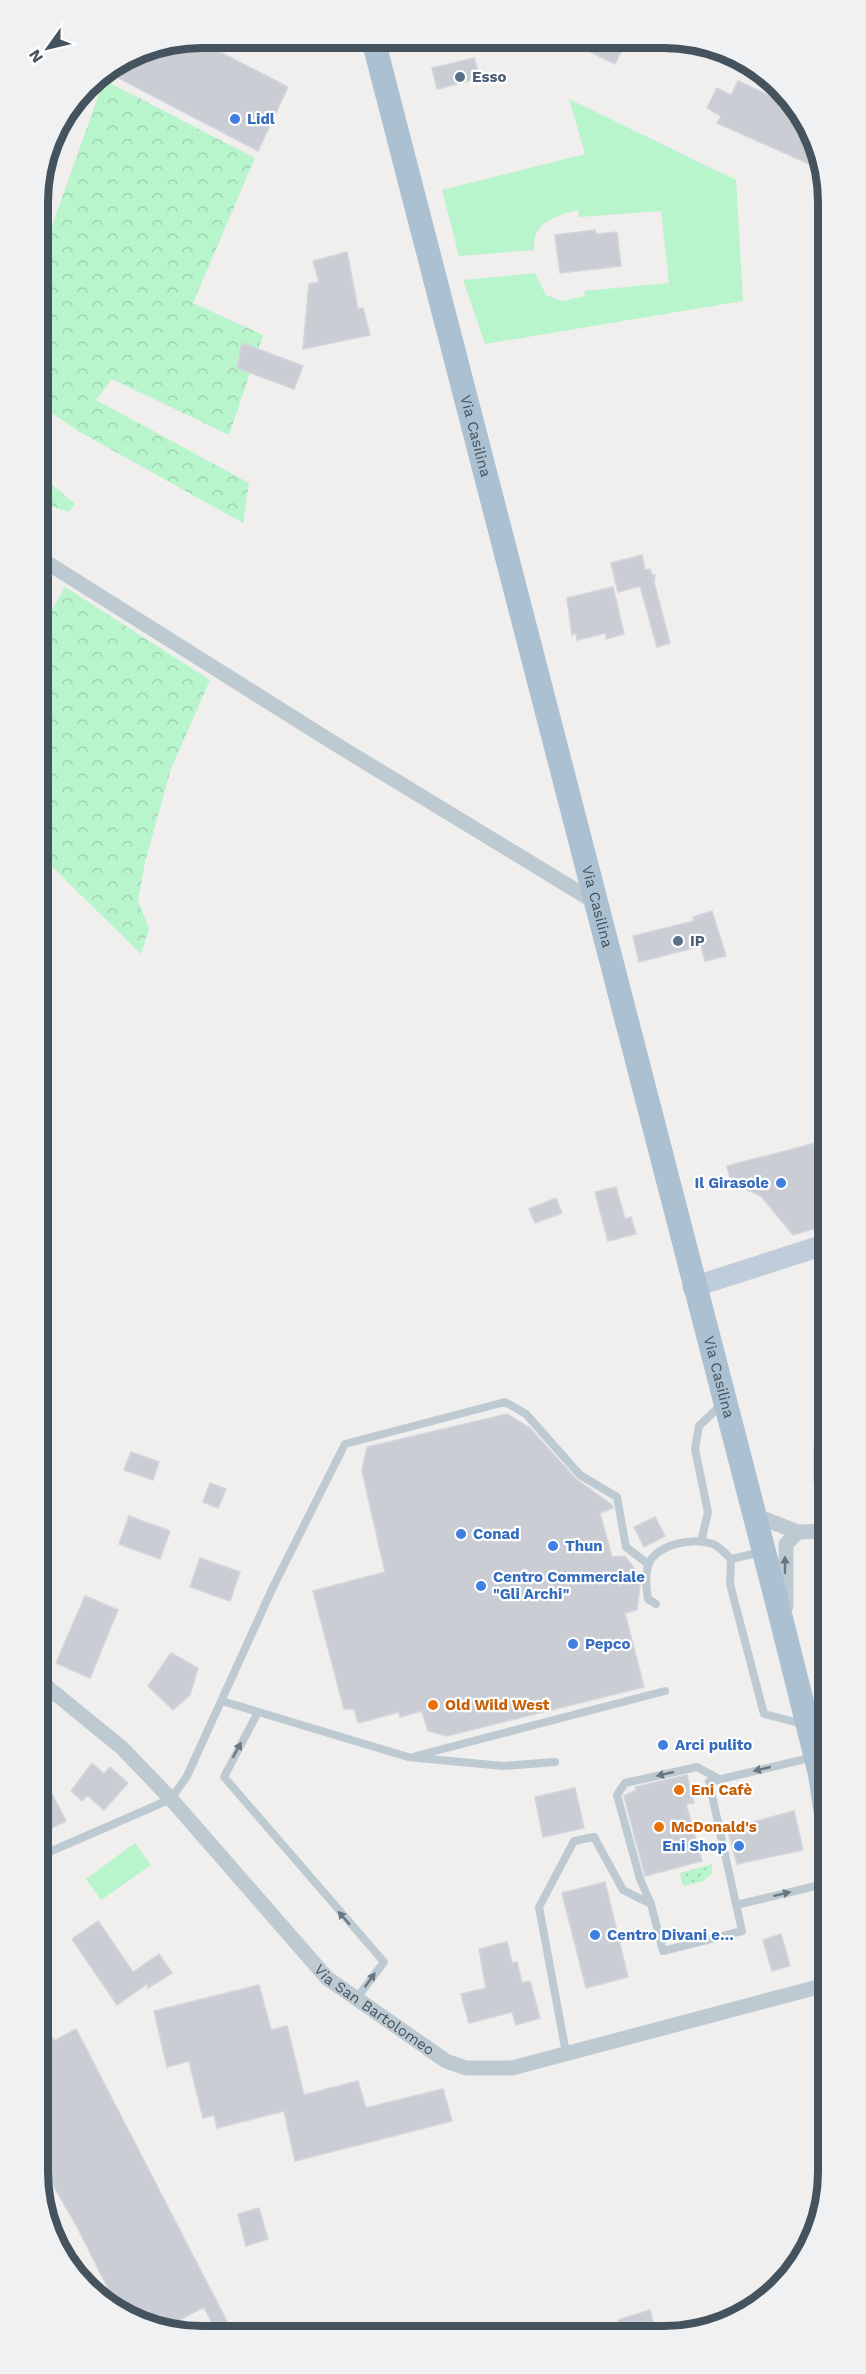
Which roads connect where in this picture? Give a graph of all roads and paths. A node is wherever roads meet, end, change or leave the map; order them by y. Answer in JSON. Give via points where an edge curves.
{"nodes":[{"id":1,"x":375,"y":48,"type":"edge"},
{"id":2,"x":48,"y":563,"type":"edge"},
{"id":3,"x":595,"y":902,"type":"junction"},
{"id":4,"x":818,"y":1247,"type":"edge"},
{"id":5,"x":693,"y":1287,"type":"junction"},
{"id":6,"x":724,"y":1402,"type":"junction"},
{"id":7,"x":754,"y":1515,"type":"junction"},
{"id":8,"x":818,"y":1532,"type":"edge"},
{"id":9,"x":798,"y":1533,"type":"junction"},
{"id":10,"x":701,"y":1542,"type":"junction"},
{"id":11,"x":764,"y":1551,"type":"junction"},
{"id":12,"x":731,"y":1559,"type":"junction"},
{"id":13,"x":648,"y":1564,"type":"junction"},
{"id":14,"x":656,"y":1604,"type":"dead end"},
{"id":15,"x":787,"y":1644,"type":"junction"},
{"id":16,"x":48,"y":1688,"type":"edge"},
{"id":17,"x":665,"y":1691,"type":"dead end"},
{"id":18,"x":222,"y":1701,"type":"junction"},
{"id":19,"x":258,"y":1712,"type":"junction"},
{"id":20,"x":807,"y":1725,"type":"junction"},
{"id":21,"x":408,"y":1757,"type":"junction"},
{"id":22,"x":555,"y":1762,"type":"dead end"},
{"id":23,"x":818,"y":1762,"type":"edge"},
{"id":24,"x":818,"y":1772,"type":"edge"},
{"id":25,"x":719,"y":1779,"type":"junction"},
{"id":26,"x":171,"y":1799,"type":"junction"},
{"id":27,"x":48,"y":1853,"type":"edge"},
{"id":28,"x":818,"y":1885,"type":"edge"},
{"id":29,"x":651,"y":1904,"type":"junction"},
{"id":30,"x":736,"y":1905,"type":"junction"},
{"id":31,"x":818,"y":1986,"type":"edge"},
{"id":32,"x":356,"y":1999,"type":"junction"},
{"id":33,"x":566,"y":2053,"type":"junction"}],
"edges":[{"from":1,"to":3,"type":"main road","name":"Via Casilina"},
{"from":2,"to":3,"type":"street"},
{"from":3,"to":5,"type":"main road","name":"Via Casilina"},
{"from":4,"to":5,"type":"street"},
{"from":5,"to":6,"type":"main road","name":"Via Casilina"},
{"from":6,"to":7,"type":"main road","name":"Via Casilina"},
{"from":6,"to":10,"type":"lane","via":[[699,1426],[695,1449],[708,1512]]},
{"from":7,"to":9,"type":"street"},
{"from":7,"to":11,"type":"main road","name":"Via Casilina"},
{"from":8,"to":9,"type":"street"},
{"from":15,"to":9,"type":"street","one_way":true,"via":[[784,1558],[786,1544]]},
{"from":10,"to":12,"type":"lane","via":[[715,1545]]},
{"from":10,"to":13,"type":"lane","via":[[680,1541]]},
{"from":11,"to":12,"type":"lane"},
{"from":11,"to":15,"type":"main road","name":"Via Casilina"},
{"from":12,"to":20,"type":"lane","via":[[730,1584],[764,1714]]},
{"from":13,"to":14,"type":"lane","via":[[645,1584],[648,1599]]},
{"from":13,"to":18,"type":"lane","via":[[627,1547],[617,1497],[580,1475],[526,1414],[505,1402],[345,1444],[273,1587]]},
{"from":15,"to":20,"type":"main road","name":"Via Casilina"},
{"from":16,"to":26,"type":"street","name":"Via San Bartolomeo","via":[[122,1748]]},
{"from":17,"to":21,"type":"lane"},
{"from":18,"to":19,"type":"lane"},
{"from":18,"to":26,"type":"lane","via":[[187,1776]]},
{"from":19,"to":21,"type":"lane"},
{"from":32,"to":19,"type":"lane","one_way":true,"via":[[384,1962],[224,1777]]},
{"from":20,"to":23,"type":"main road","name":"Via Casilina"},
{"from":21,"to":22,"type":"lane","via":[[503,1766]]},
{"from":24,"to":25,"type":"lane","one_way":true},
{"from":25,"to":29,"type":"lane","one_way":true,"via":[[697,1767],[625,1783],[616,1795]]},
{"from":25,"to":30,"type":"lane","via":[[709,1782]]},
{"from":26,"to":27,"type":"lane"},
{"from":26,"to":32,"type":"street","name":"Via San Bartolomeo","via":[[297,1946],[327,1978]]},
{"from":30,"to":28,"type":"lane","one_way":true},
{"from":29,"to":30,"type":"lane","via":[[663,1952],[742,1931]]},
{"from":29,"to":33,"type":"lane","via":[[622,1890],[594,1837],[574,1840],[539,1907]]},
{"from":31,"to":33,"type":"street","name":"Via San Bartolomeo"},
{"from":32,"to":33,"type":"street","name":"Via San Bartolomeo","via":[[426,2050],[466,2068],[512,2068]]}]}
